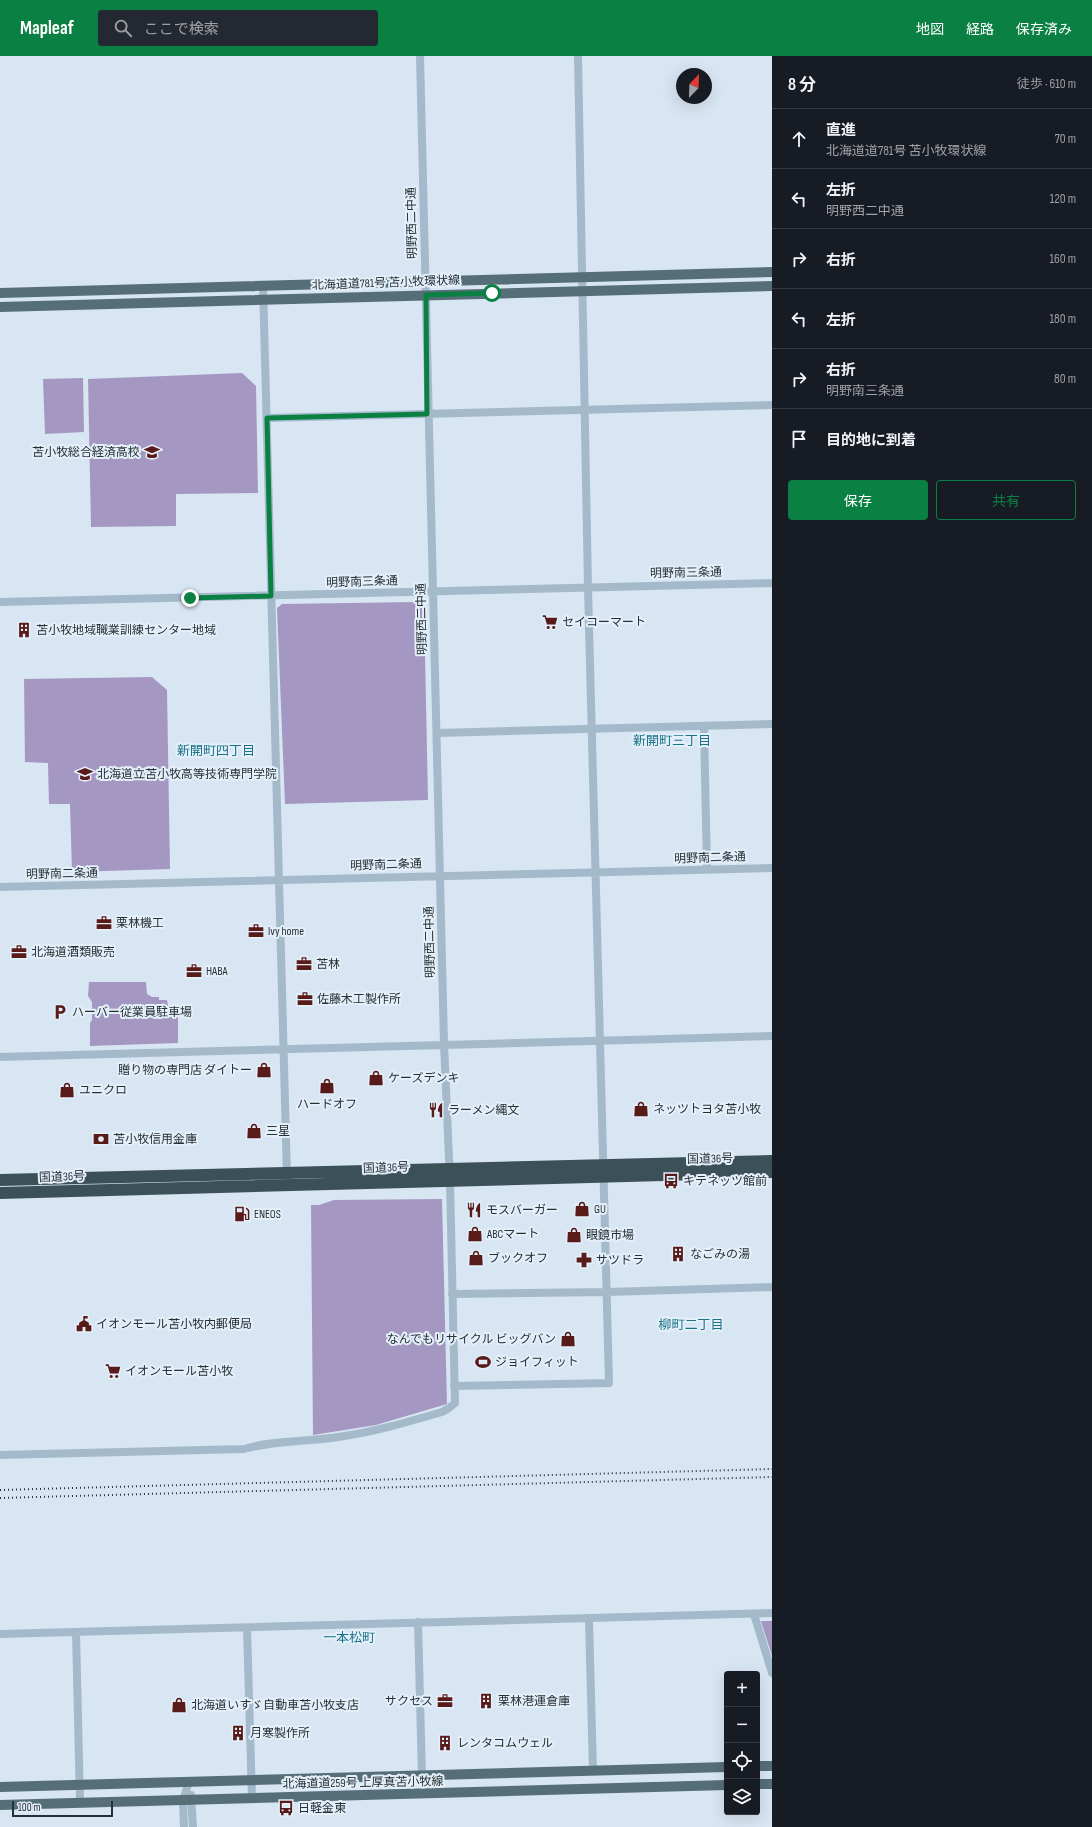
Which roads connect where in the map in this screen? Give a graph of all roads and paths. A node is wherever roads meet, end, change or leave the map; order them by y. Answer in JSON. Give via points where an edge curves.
{"nodes":[{"id":1,"x":420,"y":56,"type":"edge"},
{"id":2,"x":578,"y":56,"type":"edge"},
{"id":3,"x":772,"y":272,"type":"edge"},
{"id":4,"x":582,"y":278,"type":"junction"},
{"id":5,"x":425,"y":281,"type":"junction"},
{"id":6,"x":263,"y":286,"type":"junction"},
{"id":7,"x":772,"y":286,"type":"edge"},
{"id":8,"x":581,"y":291,"type":"junction"},
{"id":9,"x":0,"y":293,"type":"edge"},
{"id":10,"x":426,"y":295,"type":"junction"},
{"id":11,"x":263,"y":299,"type":"junction"},
{"id":12,"x":0,"y":307,"type":"edge"},
{"id":13,"x":772,"y":405,"type":"edge"},
{"id":14,"x":584,"y":411,"type":"junction"},
{"id":15,"x":427,"y":414,"type":"junction"},
{"id":16,"x":267,"y":418,"type":"junction"},
{"id":17,"x":772,"y":583,"type":"edge"},
{"id":18,"x":588,"y":588,"type":"junction"},
{"id":19,"x":434,"y":592,"type":"junction"},
{"id":20,"x":271,"y":596,"type":"junction"},
{"id":21,"x":0,"y":602,"type":"edge"},
{"id":22,"x":772,"y":724,"type":"edge"},
{"id":23,"x":704,"y":726,"type":"junction"},
{"id":24,"x":592,"y":728,"type":"junction"},
{"id":25,"x":437,"y":732,"type":"junction"},
{"id":26,"x":772,"y":868,"type":"edge"},
{"id":27,"x":707,"y":870,"type":"junction"},
{"id":28,"x":596,"y":873,"type":"junction"},
{"id":29,"x":440,"y":876,"type":"junction"},
{"id":30,"x":279,"y":881,"type":"junction"},
{"id":31,"x":0,"y":887,"type":"edge"},
{"id":32,"x":772,"y":1036,"type":"edge"},
{"id":33,"x":600,"y":1039,"type":"junction"},
{"id":34,"x":444,"y":1044,"type":"junction"},
{"id":35,"x":283,"y":1049,"type":"junction"},
{"id":36,"x":0,"y":1057,"type":"edge"},
{"id":37,"x":772,"y":1161,"type":"edge"},
{"id":38,"x":604,"y":1170,"type":"junction"},
{"id":39,"x":772,"y":1172,"type":"edge"},
{"id":40,"x":449,"y":1175,"type":"junction"},
{"id":41,"x":287,"y":1178,"type":"junction"},
{"id":42,"x":0,"y":1180,"type":"edge"},
{"id":43,"x":0,"y":1193,"type":"edge"},
{"id":44,"x":772,"y":1287,"type":"edge"},
{"id":45,"x":608,"y":1292,"type":"junction"},
{"id":46,"x":452,"y":1294,"type":"junction"},
{"id":47,"x":454,"y":1386,"type":"junction"},
{"id":48,"x":0,"y":1455,"type":"edge"},
{"id":49,"x":772,"y":1613,"type":"edge"},
{"id":50,"x":754,"y":1614,"type":"junction"},
{"id":51,"x":589,"y":1619,"type":"junction"},
{"id":52,"x":418,"y":1622,"type":"junction"},
{"id":53,"x":247,"y":1628,"type":"junction"},
{"id":54,"x":76,"y":1632,"type":"junction"},
{"id":55,"x":0,"y":1634,"type":"edge"},
{"id":56,"x":772,"y":1673,"type":"edge"},
{"id":57,"x":760,"y":1766,"type":"edge"},
{"id":58,"x":772,"y":1766,"type":"edge"},
{"id":59,"x":724,"y":1767,"type":"edge"},
{"id":60,"x":593,"y":1770,"type":"junction"},
{"id":61,"x":422,"y":1776,"type":"junction"},
{"id":62,"x":251,"y":1781,"type":"junction"},
{"id":63,"x":189,"y":1782,"type":"junction"},
{"id":64,"x":760,"y":1784,"type":"edge"},
{"id":65,"x":772,"y":1784,"type":"edge"},
{"id":66,"x":80,"y":1785,"type":"junction"},
{"id":67,"x":724,"y":1785,"type":"edge"},
{"id":68,"x":0,"y":1787,"type":"edge"},
{"id":69,"x":252,"y":1798,"type":"junction"},
{"id":70,"x":188,"y":1800,"type":"junction"},
{"id":71,"x":80,"y":1803,"type":"junction"},
{"id":72,"x":0,"y":1805,"type":"edge"},
{"id":73,"x":184,"y":1827,"type":"edge"},
{"id":74,"x":193,"y":1827,"type":"edge"}],
"edges":[{"from":1,"to":5,"type":"street","name":"明野西二中通"},
{"from":2,"to":4,"type":"street"},
{"from":3,"to":4,"type":"main road","name":"北海道道781号 苫小牧環状線"},
{"from":4,"to":5,"type":"main road","name":"北海道道781号 苫小牧環状線"},
{"from":4,"to":8,"type":"street"},
{"from":5,"to":6,"type":"main road","name":"北海道道781号 苫小牧環状線"},
{"from":5,"to":10,"type":"street","name":"明野西二中通"},
{"from":6,"to":9,"type":"main road","name":"北海道道781号 苫小牧環状線"},
{"from":6,"to":11,"type":"street"},
{"from":7,"to":8,"type":"main road","name":"北海道道781号 苫小牧環状線"},
{"from":8,"to":10,"type":"main road","name":"北海道道781号 苫小牧環状線"},
{"from":8,"to":14,"type":"street"},
{"from":10,"to":11,"type":"main road","name":"北海道道781号 苫小牧環状線"},
{"from":10,"to":15,"type":"street","name":"明野西二中通"},
{"from":11,"to":12,"type":"main road","name":"北海道道781号 苫小牧環状線"},
{"from":11,"to":16,"type":"street"},
{"from":13,"to":14,"type":"street"},
{"from":14,"to":15,"type":"street"},
{"from":14,"to":18,"type":"street"},
{"from":15,"to":16,"type":"street"},
{"from":15,"to":19,"type":"street","name":"明野西二中通"},
{"from":16,"to":20,"type":"street"},
{"from":17,"to":18,"type":"street","name":"明野南三条通"},
{"from":18,"to":19,"type":"street","name":"明野南三条通"},
{"from":18,"to":24,"type":"street"},
{"from":19,"to":20,"type":"street","name":"明野南三条通"},
{"from":19,"to":25,"type":"street","name":"明野西二中通"},
{"from":20,"to":21,"type":"street","name":"明野南三条通"},
{"from":20,"to":30,"type":"street"},
{"from":22,"to":23,"type":"street"},
{"from":23,"to":24,"type":"street"},
{"from":23,"to":27,"type":"street"},
{"from":24,"to":25,"type":"street"},
{"from":24,"to":28,"type":"street"},
{"from":25,"to":29,"type":"street","name":"明野西二中通"},
{"from":26,"to":27,"type":"street","name":"明野南二条通"},
{"from":27,"to":28,"type":"street","name":"明野南二条通"},
{"from":28,"to":29,"type":"street","name":"明野南二条通"},
{"from":28,"to":33,"type":"street"},
{"from":29,"to":30,"type":"street","name":"明野南二条通"},
{"from":29,"to":34,"type":"street","name":"明野西二中通"},
{"from":30,"to":31,"type":"street","name":"明野南二条通"},
{"from":30,"to":35,"type":"street"},
{"from":32,"to":33,"type":"street"},
{"from":33,"to":34,"type":"street"},
{"from":33,"to":38,"type":"street"},
{"from":34,"to":35,"type":"street"},
{"from":34,"to":40,"type":"street","name":"明野西二中通"},
{"from":35,"to":36,"type":"street"},
{"from":35,"to":41,"type":"street"},
{"from":37,"to":38,"type":"highway","name":"国道36号"},
{"from":38,"to":39,"type":"highway","name":"国道36号"},
{"from":38,"to":40,"type":"highway","name":"国道36号"},
{"from":38,"to":45,"type":"street"},
{"from":40,"to":41,"type":"highway","name":"国道36号"},
{"from":40,"to":46,"type":"street","name":"明野西二中通"},
{"from":41,"to":42,"type":"highway","name":"国道36号"},
{"from":41,"to":43,"type":"highway","name":"国道36号"},
{"from":44,"to":45,"type":"street"},
{"from":45,"to":46,"type":"street"},
{"from":45,"to":47,"type":"street","via":[[609,1383]]},
{"from":46,"to":47,"type":"street","name":"明野西二中通"},
{"from":47,"to":48,"type":"street","name":"明野西二中通","via":[[455,1403],[442,1412],[380,1430],[338,1437],[266,1443],[244,1449]]},
{"from":49,"to":50,"type":"street"},
{"from":50,"to":51,"type":"street"},
{"from":50,"to":56,"type":"street"},
{"from":51,"to":52,"type":"street"},
{"from":51,"to":60,"type":"street"},
{"from":52,"to":53,"type":"street"},
{"from":52,"to":61,"type":"street"},
{"from":53,"to":54,"type":"street"},
{"from":53,"to":62,"type":"street"},
{"from":54,"to":55,"type":"street"},
{"from":54,"to":66,"type":"street"},
{"from":57,"to":58,"type":"main road"},
{"from":59,"to":60,"type":"main road","name":"北海道道259号 上厚真苫小牧線"},
{"from":60,"to":61,"type":"main road","name":"北海道道259号 上厚真苫小牧線"},
{"from":61,"to":62,"type":"main road","name":"北海道道259号 上厚真苫小牧線"},
{"from":62,"to":63,"type":"main road","name":"北海道道259号 上厚真苫小牧線"},
{"from":62,"to":69,"type":"street"},
{"from":63,"to":66,"type":"main road","name":"北海道道259号 上厚真苫小牧線"},
{"from":63,"to":70,"type":"street"},
{"from":64,"to":65,"type":"main road"},
{"from":66,"to":68,"type":"main road","name":"北海道道259号 上厚真苫小牧線"},
{"from":66,"to":71,"type":"street"},
{"from":67,"to":69,"type":"main road","name":"北海道道259号 上厚真苫小牧線"},
{"from":69,"to":70,"type":"main road","name":"北海道道259号 上厚真苫小牧線"},
{"from":70,"to":71,"type":"main road","name":"北海道道259号 上厚真苫小牧線"},
{"from":70,"to":73,"type":"street"},
{"from":70,"to":74,"type":"street"},
{"from":71,"to":72,"type":"main road","name":"北海道道259号 上厚真苫小牧線"}]}
